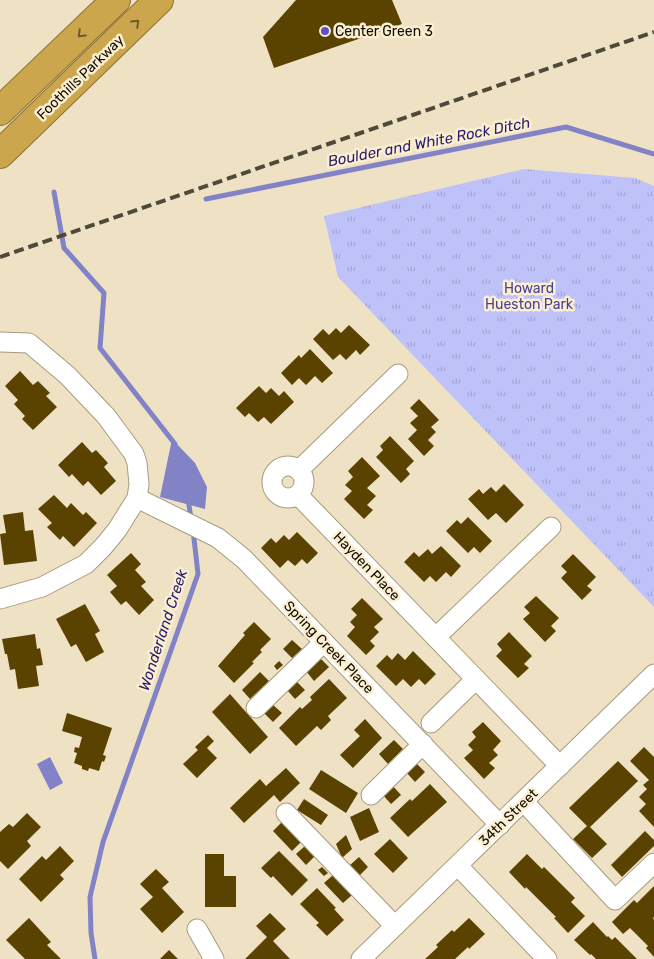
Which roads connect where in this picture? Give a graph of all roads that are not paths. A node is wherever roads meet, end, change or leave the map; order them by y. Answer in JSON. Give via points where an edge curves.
{"nodes":[{"id":1,"x":116,"y":0,"type":"edge"},
{"id":2,"x":159,"y":0,"type":"edge"},
{"id":3,"x":0,"y":111,"type":"edge"},
{"id":4,"x":0,"y":154,"type":"edge"},
{"id":5,"x":0,"y":342,"type":"edge"},
{"id":6,"x":398,"y":374,"type":"dead end"},
{"id":7,"x":299,"y":470,"type":"junction"},
{"id":8,"x":298,"y":496,"type":"junction"},
{"id":9,"x":137,"y":498,"type":"junction"},
{"id":10,"x":551,"y":527,"type":"dead end"},
{"id":11,"x":0,"y":599,"type":"edge"},
{"id":12,"x":436,"y":637,"type":"junction"},
{"id":13,"x":324,"y":642,"type":"junction"},
{"id":14,"x":654,"y":674,"type":"edge"},
{"id":15,"x":476,"y":679,"type":"junction"},
{"id":16,"x":256,"y":708,"type":"dead end"},
{"id":17,"x":431,"y":723,"type":"dead end"},
{"id":18,"x":423,"y":744,"type":"junction"},
{"id":19,"x":560,"y":766,"type":"junction"},
{"id":20,"x":371,"y":795,"type":"dead end"},
{"id":21,"x":524,"y":802,"type":"junction"},
{"id":22,"x":286,"y":813,"type":"dead end"},
{"id":23,"x":500,"y":825,"type":"junction"},
{"id":24,"x":654,"y":863,"type":"edge"},
{"id":25,"x":458,"y":866,"type":"junction"},
{"id":26,"x":395,"y":926,"type":"junction"},
{"id":27,"x":197,"y":929,"type":"dead end"},
{"id":28,"x":214,"y":959,"type":"edge"},
{"id":29,"x":361,"y":959,"type":"edge"},
{"id":30,"x":547,"y":959,"type":"edge"}],
"edges":[{"from":1,"to":3,"type":"highway","one_way":true},
{"from":4,"to":2,"type":"highway","name":"Foothills Parkway","one_way":true},
{"from":5,"to":9,"type":"street","via":[[30,343],[67,375],[106,416],[134,454],[139,484]]},
{"from":6,"to":7,"type":"street"},
{"from":7,"to":8,"type":"street","via":[[305,485]]},
{"from":7,"to":8,"type":"street","via":[[284,466],[275,472],[272,482],[279,496]]},
{"from":8,"to":12,"type":"street","name":"Hayden Place"},
{"from":9,"to":11,"type":"street","via":[[117,530],[86,564],[42,587]]},
{"from":9,"to":13,"type":"street","name":"Spring Creek Place","via":[[218,538],[244,559]]},
{"from":10,"to":12,"type":"street"},
{"from":12,"to":15,"type":"street","name":"Hayden Place"},
{"from":13,"to":16,"type":"street"},
{"from":13,"to":18,"type":"street","name":"Spring Creek Place"},
{"from":14,"to":19,"type":"street","name":"34th Street"},
{"from":15,"to":17,"type":"street"},
{"from":15,"to":19,"type":"street","name":"Hayden Place"},
{"from":18,"to":20,"type":"street"},
{"from":18,"to":23,"type":"street","name":"Spring Creek Place"},
{"from":19,"to":21,"type":"street","name":"34th Street"},
{"from":21,"to":23,"type":"street","name":"34th Street"},
{"from":21,"to":24,"type":"street","via":[[615,900]]},
{"from":22,"to":26,"type":"street"},
{"from":23,"to":25,"type":"street","name":"34th Street"},
{"from":25,"to":26,"type":"street","name":"34th Street"},
{"from":25,"to":30,"type":"street"},
{"from":26,"to":29,"type":"street","name":"34th Street"},
{"from":27,"to":28,"type":"street"}]}
